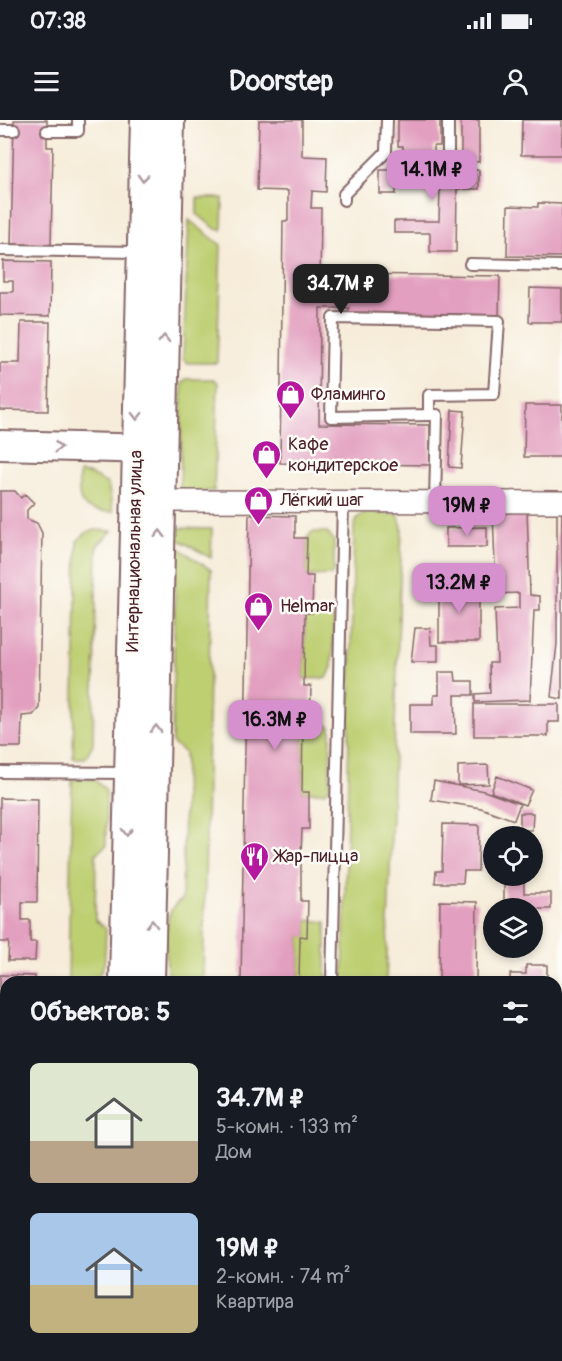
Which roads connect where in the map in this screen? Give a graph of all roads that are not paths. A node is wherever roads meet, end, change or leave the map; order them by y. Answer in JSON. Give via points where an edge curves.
{"nodes":[{"id":1,"x":78,"y":120,"type":"edge"},
{"id":2,"x":145,"y":120,"type":"edge"},
{"id":3,"x":170,"y":120,"type":"edge"},
{"id":4,"x":387,"y":120,"type":"edge"},
{"id":5,"x":448,"y":120,"type":"edge"},
{"id":6,"x":0,"y":130,"type":"edge"},
{"id":7,"x":14,"y":130,"type":"dead end"},
{"id":8,"x":47,"y":131,"type":"dead end"},
{"id":9,"x":448,"y":157,"type":"dead end"},
{"id":10,"x":344,"y":200,"type":"dead end"},
{"id":11,"x":0,"y":250,"type":"edge"},
{"id":12,"x":141,"y":252,"type":"junction"},
{"id":13,"x":470,"y":264,"type":"dead end"},
{"id":14,"x":562,"y":266,"type":"edge"},
{"id":15,"x":429,"y":415,"type":"junction"},
{"id":16,"x":0,"y":445,"type":"edge"},
{"id":17,"x":149,"y":449,"type":"junction"},
{"id":18,"x":160,"y":501,"type":"junction"},
{"id":19,"x":344,"y":502,"type":"junction"},
{"id":20,"x":435,"y":502,"type":"junction"},
{"id":21,"x":562,"y":502,"type":"edge"},
{"id":22,"x":0,"y":772,"type":"edge"},
{"id":23,"x":128,"y":773,"type":"junction"},
{"id":24,"x":124,"y":976,"type":"edge"},
{"id":25,"x":150,"y":976,"type":"edge"},
{"id":26,"x":332,"y":976,"type":"edge"}],
"edges":[{"from":1,"to":8,"type":"lane","via":[[78,130]]},
{"from":2,"to":12,"type":"main road","name":"Интернациональная улица","one_way":true},
{"from":17,"to":3,"type":"main road","name":"Интернациональная улица","one_way":true},
{"from":4,"to":10,"type":"lane","via":[[387,152],[344,194]]},
{"from":5,"to":9,"type":"lane"},
{"from":6,"to":7,"type":"lane"},
{"from":11,"to":12,"type":"lane"},
{"from":12,"to":17,"type":"main road","name":"Интернациональная улица","one_way":true},
{"from":13,"to":14,"type":"lane"},
{"from":15,"to":15,"type":"lane","via":[[331,417],[333,318],[499,321],[494,394],[429,395]]},
{"from":15,"to":20,"type":"lane","via":[[437,415]]},
{"from":16,"to":17,"type":"main road","one_way":true},
{"from":17,"to":18,"type":"main road","name":"Интернациональная улица"},
{"from":17,"to":23,"type":"main road","name":"Интернациональная улица"},
{"from":18,"to":19,"type":"street"},
{"from":25,"to":18,"type":"main road","name":"Интернациональная улица","one_way":true},
{"from":19,"to":20,"type":"street"},
{"from":19,"to":26,"type":"lane"},
{"from":20,"to":21,"type":"street"},
{"from":22,"to":23,"type":"lane"},
{"from":23,"to":24,"type":"main road","name":"Интернациональная улица","one_way":true}]}
